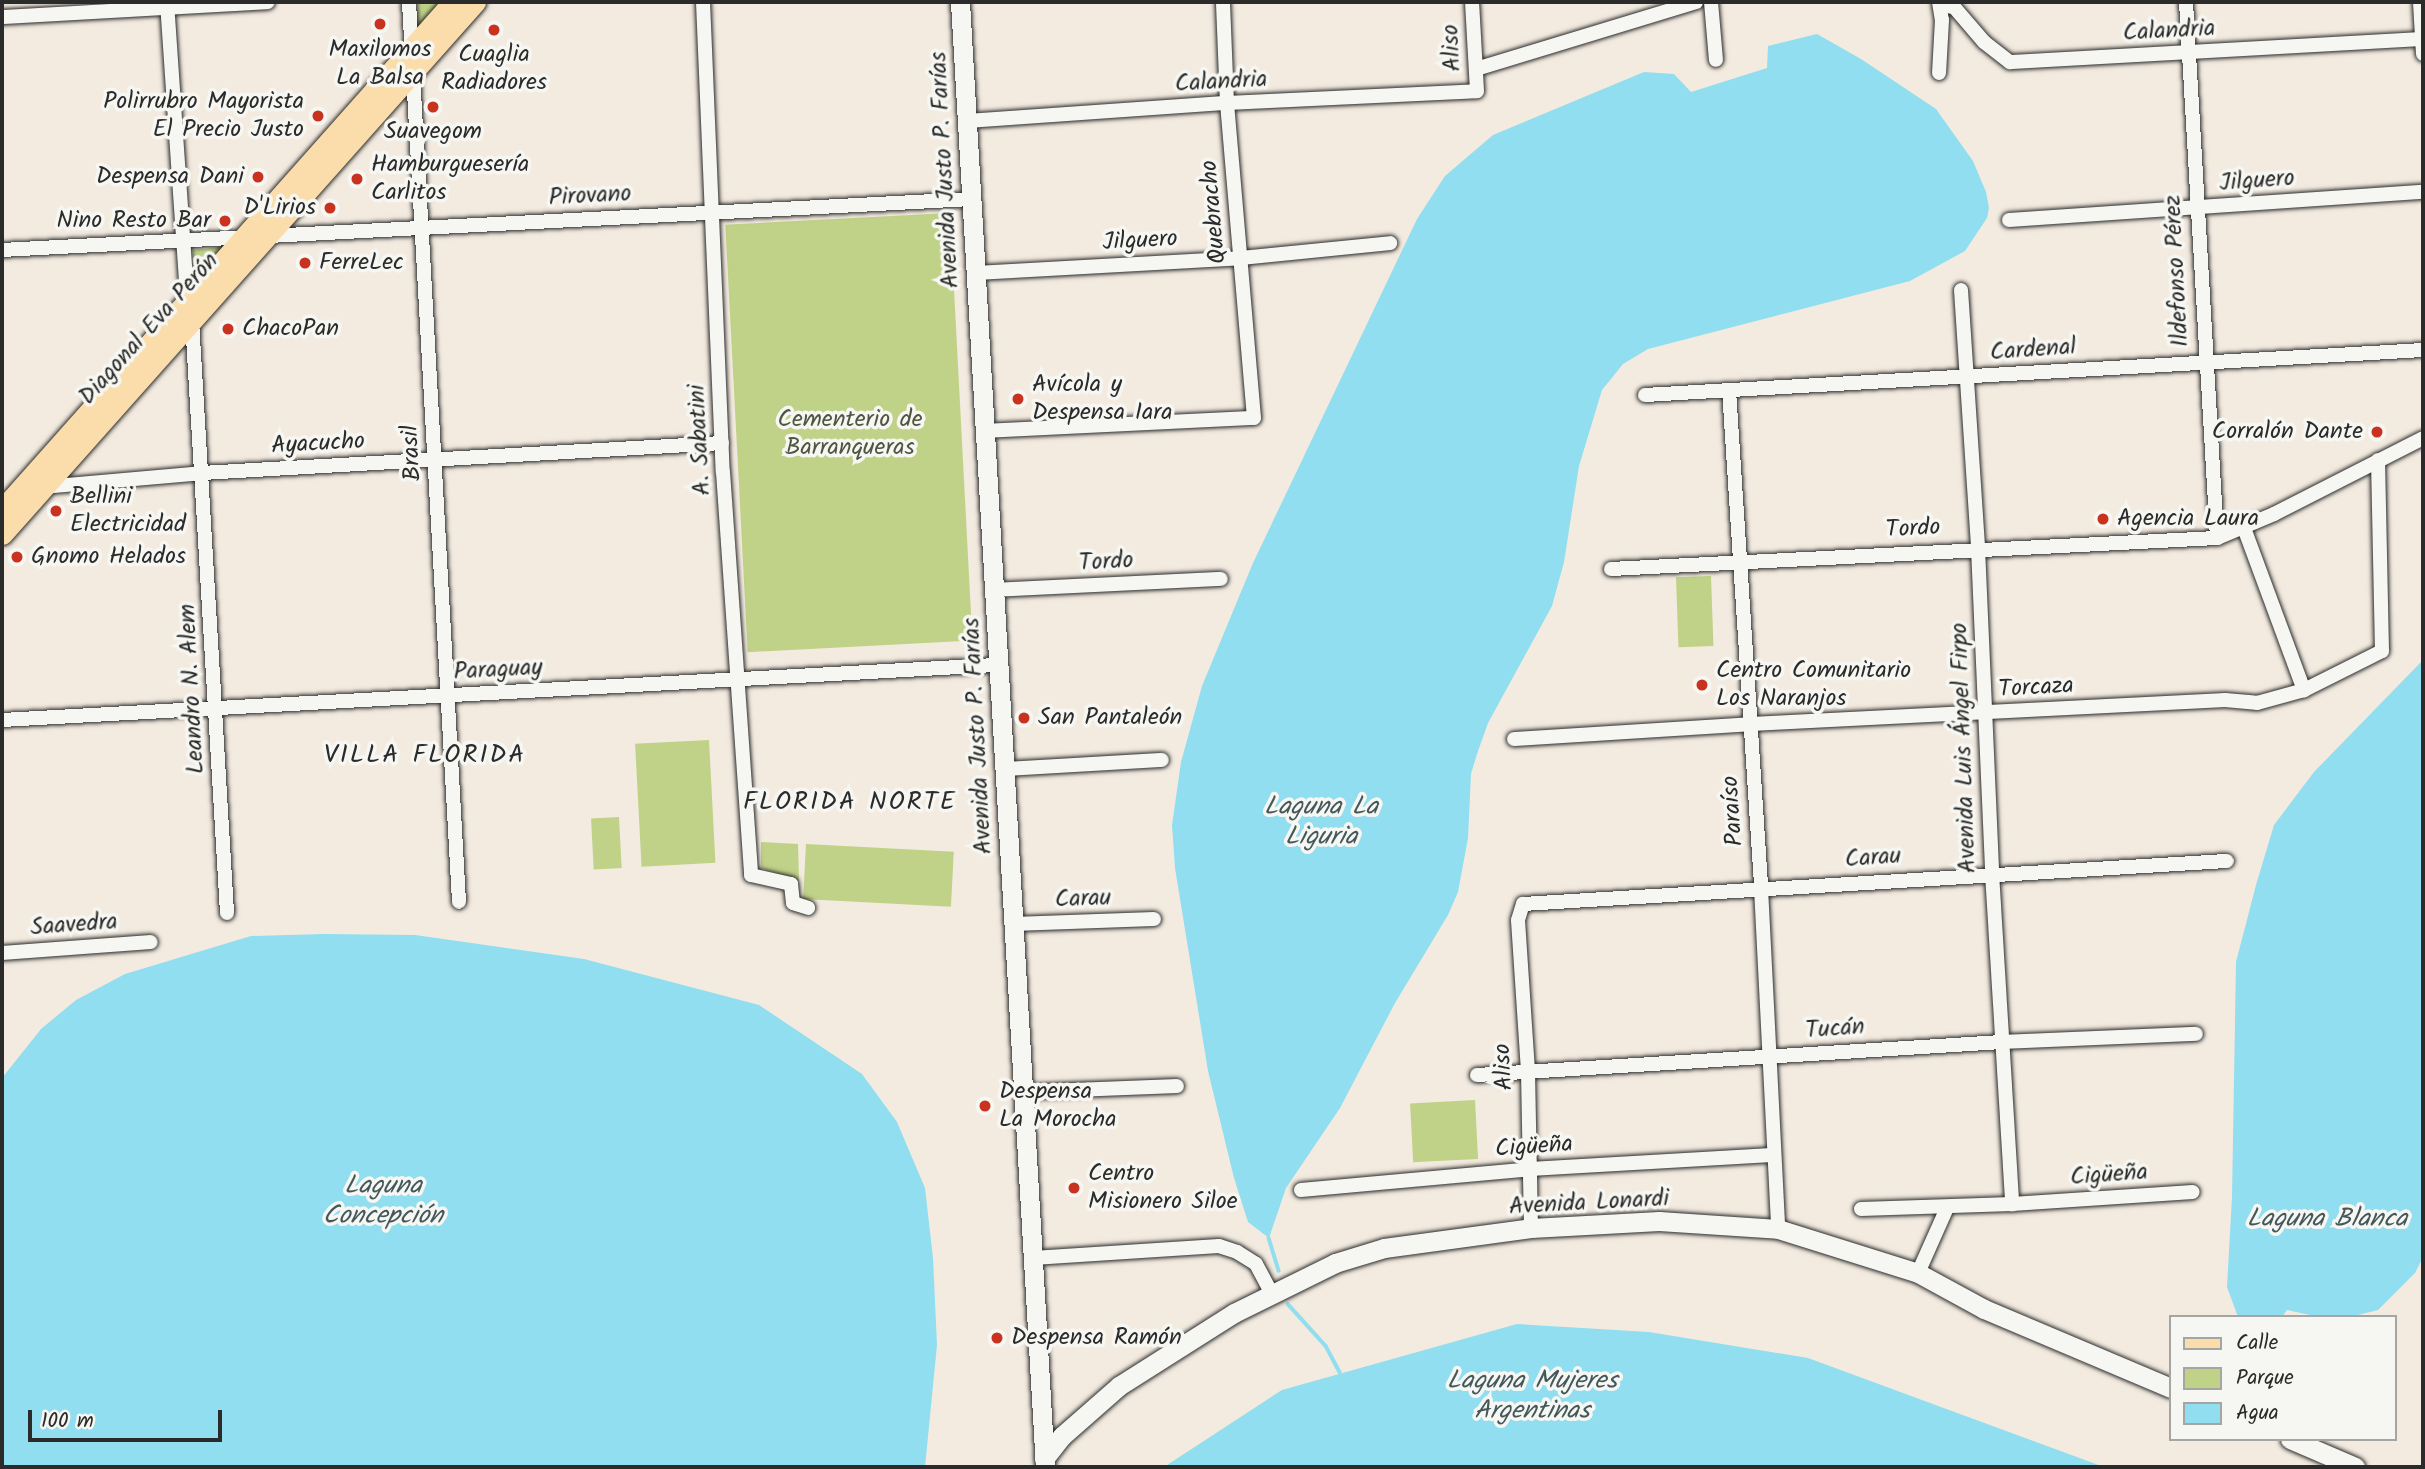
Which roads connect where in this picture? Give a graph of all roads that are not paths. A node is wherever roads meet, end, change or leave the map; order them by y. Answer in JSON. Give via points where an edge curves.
{"nodes":[{"id":1,"x":268,"y":2,"type":"edge"},
{"id":2,"x":409,"y":2,"type":"edge"},
{"id":3,"x":453,"y":2,"type":"edge"},
{"id":4,"x":475,"y":2,"type":"edge"},
{"id":5,"x":703,"y":2,"type":"edge"},
{"id":6,"x":960,"y":2,"type":"edge"},
{"id":7,"x":1223,"y":2,"type":"edge"},
{"id":8,"x":1472,"y":2,"type":"edge"},
{"id":9,"x":1696,"y":2,"type":"edge"},
{"id":10,"x":1712,"y":2,"type":"edge"},
{"id":11,"x":2186,"y":2,"type":"edge"},
{"id":12,"x":2420,"y":2,"type":"edge"},
{"id":13,"x":1947,"y":4,"type":"edge"},
{"id":14,"x":168,"y":5,"type":"edge"},
{"id":15,"x":2,"y":17,"type":"edge"},
{"id":16,"x":2423,"y":44,"type":"edge"},
{"id":17,"x":412,"y":48,"type":"junction"},
{"id":18,"x":2189,"y":53,"type":"junction"},
{"id":19,"x":1716,"y":60,"type":"dead end"},
{"id":20,"x":1476,"y":69,"type":"junction"},
{"id":21,"x":413,"y":71,"type":"junction"},
{"id":22,"x":1939,"y":73,"type":"dead end"},
{"id":23,"x":1477,"y":91,"type":"joint"},
{"id":24,"x":1227,"y":103,"type":"junction"},
{"id":25,"x":967,"y":121,"type":"junction"},
{"id":26,"x":2423,"y":192,"type":"edge"},
{"id":27,"x":972,"y":199,"type":"junction"},
{"id":28,"x":2196,"y":208,"type":"junction"},
{"id":29,"x":712,"y":212,"type":"junction"},
{"id":30,"x":2009,"y":220,"type":"dead end"},
{"id":31,"x":422,"y":227,"type":"junction"},
{"id":32,"x":240,"y":237,"type":"junction"},
{"id":33,"x":266,"y":237,"type":"junction"},
{"id":34,"x":183,"y":239,"type":"junction"},
{"id":35,"x":1390,"y":243,"type":"dead end"},
{"id":36,"x":2,"y":250,"type":"edge"},
{"id":37,"x":1241,"y":258,"type":"junction"},
{"id":38,"x":976,"y":273,"type":"junction"},
{"id":39,"x":1961,"y":290,"type":"dead end"},
{"id":40,"x":187,"y":298,"type":"junction"},
{"id":41,"x":192,"y":320,"type":"junction"},
{"id":42,"x":2423,"y":350,"type":"edge"},
{"id":43,"x":2205,"y":362,"type":"junction"},
{"id":44,"x":1966,"y":378,"type":"junction"},
{"id":45,"x":1729,"y":390,"type":"junction"},
{"id":46,"x":1645,"y":395,"type":"dead end"},
{"id":47,"x":985,"y":431,"type":"junction"},
{"id":48,"x":2423,"y":438,"type":"edge"},
{"id":49,"x":722,"y":443,"type":"junction"},
{"id":50,"x":2378,"y":460,"type":"junction"},
{"id":51,"x":435,"y":461,"type":"junction"},
{"id":52,"x":202,"y":472,"type":"junction"},
{"id":53,"x":44,"y":487,"type":"junction"},
{"id":54,"x":6,"y":501,"type":"edge"},
{"id":55,"x":2244,"y":528,"type":"junction"},
{"id":56,"x":2,"y":534,"type":"edge"},
{"id":57,"x":2217,"y":538,"type":"junction"},
{"id":58,"x":1979,"y":548,"type":"junction"},
{"id":59,"x":1741,"y":560,"type":"junction"},
{"id":60,"x":1611,"y":569,"type":"dead end"},
{"id":61,"x":1221,"y":579,"type":"dead end"},
{"id":62,"x":994,"y":590,"type":"junction"},
{"id":63,"x":996,"y":665,"type":"junction"},
{"id":64,"x":738,"y":679,"type":"junction"},
{"id":65,"x":2304,"y":690,"type":"junction"},
{"id":66,"x":448,"y":695,"type":"junction"},
{"id":67,"x":216,"y":708,"type":"junction"},
{"id":68,"x":1986,"y":714,"type":"junction"},
{"id":69,"x":2,"y":720,"type":"edge"},
{"id":70,"x":1751,"y":723,"type":"junction"},
{"id":71,"x":1514,"y":739,"type":"dead end"},
{"id":72,"x":1162,"y":760,"type":"dead end"},
{"id":73,"x":1004,"y":769,"type":"junction"},
{"id":74,"x":2227,"y":861,"type":"dead end"},
{"id":75,"x":1992,"y":873,"type":"junction"},
{"id":76,"x":1761,"y":888,"type":"junction"},
{"id":77,"x":459,"y":902,"type":"dead end"},
{"id":78,"x":1523,"y":904,"type":"joint"},
{"id":79,"x":808,"y":908,"type":"dead end"},
{"id":80,"x":227,"y":913,"type":"dead end"},
{"id":81,"x":1154,"y":919,"type":"dead end"},
{"id":82,"x":1013,"y":924,"type":"junction"},
{"id":83,"x":151,"y":942,"type":"dead end"},
{"id":84,"x":2,"y":953,"type":"edge"},
{"id":85,"x":2196,"y":1034,"type":"dead end"},
{"id":86,"x":2002,"y":1042,"type":"junction"},
{"id":87,"x":1768,"y":1056,"type":"junction"},
{"id":88,"x":1528,"y":1071,"type":"junction"},
{"id":89,"x":1477,"y":1075,"type":"dead end"},
{"id":90,"x":1177,"y":1086,"type":"dead end"},
{"id":91,"x":1023,"y":1092,"type":"junction"},
{"id":92,"x":1772,"y":1156,"type":"junction"},
{"id":93,"x":1530,"y":1169,"type":"junction"},
{"id":94,"x":1301,"y":1190,"type":"dead end"},
{"id":95,"x":2193,"y":1192,"type":"dead end"},
{"id":96,"x":2012,"y":1204,"type":"junction"},
{"id":97,"x":1947,"y":1208,"type":"junction"},
{"id":98,"x":1861,"y":1209,"type":"dead end"},
{"id":99,"x":1531,"y":1228,"type":"junction"},
{"id":100,"x":1778,"y":1229,"type":"junction"},
{"id":101,"x":1033,"y":1258,"type":"junction"},
{"id":102,"x":1917,"y":1273,"type":"junction"},
{"id":103,"x":1272,"y":1294,"type":"junction"},
{"id":104,"x":2170,"y":1388,"type":"edge"},
{"id":105,"x":2296,"y":1441,"type":"edge"},
{"id":106,"x":1043,"y":1465,"type":"edge"},
{"id":107,"x":2355,"y":1467,"type":"edge"}],
"edges":[{"from":1,"to":14,"type":"street"},
{"from":2,"to":17,"type":"street","name":"Brasil"},
{"from":3,"to":17,"type":"main road","name":"Diagonal Eva Perón"},
{"from":4,"to":21,"type":"main road","name":"Diagonal Eva Perón"},
{"from":5,"to":29,"type":"street","name":"A. Sabatini"},
{"from":6,"to":25,"type":"street","name":"Avenida Justo P. Farías"},
{"from":7,"to":24,"type":"street","name":"Quebracho"},
{"from":8,"to":20,"type":"street","name":"Aliso"},
{"from":9,"to":20,"type":"street"},
{"from":10,"to":19,"type":"street"},
{"from":11,"to":18,"type":"street","name":"Ildefonso Pérez"},
{"from":12,"to":16,"type":"street"},
{"from":13,"to":18,"type":"street","name":"Calandria","via":[[2010,62]]},
{"from":13,"to":22,"type":"street"},
{"from":14,"to":15,"type":"street"},
{"from":14,"to":34,"type":"street","name":"Leandro N. Alem"},
{"from":16,"to":18,"type":"street","name":"Calandria"},
{"from":17,"to":21,"type":"street","name":"Brasil"},
{"from":17,"to":32,"type":"main road","name":"Diagonal Eva Perón"},
{"from":18,"to":28,"type":"street","name":"Ildefonso Pérez"},
{"from":20,"to":23,"type":"street","name":"Aliso"},
{"from":21,"to":31,"type":"street","name":"Brasil"},
{"from":21,"to":33,"type":"main road","name":"Diagonal Eva Perón"},
{"from":23,"to":24,"type":"street","name":"Calandria"},
{"from":24,"to":25,"type":"street","name":"Calandria"},
{"from":24,"to":37,"type":"street","name":"Quebracho"},
{"from":25,"to":27,"type":"street","name":"Avenida Justo P. Farías"},
{"from":26,"to":28,"type":"street","name":"Jilguero"},
{"from":27,"to":29,"type":"street","name":"Pirovano"},
{"from":27,"to":38,"type":"street","name":"Avenida Justo P. Farías"},
{"from":28,"to":30,"type":"street","name":"Jilguero"},
{"from":28,"to":43,"type":"street","name":"Ildefonso Pérez"},
{"from":29,"to":31,"type":"street","name":"Pirovano"},
{"from":29,"to":49,"type":"street","name":"A. Sabatini"},
{"from":31,"to":33,"type":"street","name":"Pirovano"},
{"from":31,"to":51,"type":"street","name":"Brasil"},
{"from":32,"to":33,"type":"street","name":"Pirovano"},
{"from":32,"to":34,"type":"street","name":"Pirovano"},
{"from":32,"to":40,"type":"main road","name":"Diagonal Eva Perón"},
{"from":33,"to":41,"type":"main road","name":"Diagonal Eva Perón"},
{"from":34,"to":36,"type":"street","name":"Pirovano"},
{"from":34,"to":40,"type":"street","name":"Leandro N. Alem"},
{"from":35,"to":37,"type":"street","name":"Jilguero"},
{"from":37,"to":38,"type":"street","name":"Jilguero"},
{"from":37,"to":47,"type":"street","name":"Quebracho","via":[[1254,418]]},
{"from":38,"to":47,"type":"street","name":"Avenida Justo P. Farías"},
{"from":39,"to":44,"type":"street","name":"Avenida Luis Ángel Firpo"},
{"from":40,"to":41,"type":"street","name":"Leandro N. Alem"},
{"from":40,"to":54,"type":"main road","name":"Diagonal Eva Perón"},
{"from":41,"to":52,"type":"street","name":"Leandro N. Alem"},
{"from":41,"to":53,"type":"main road","name":"Diagonal Eva Perón"},
{"from":42,"to":43,"type":"street","name":"Cardenal"},
{"from":43,"to":44,"type":"street","name":"Cardenal"},
{"from":43,"to":57,"type":"street","name":"Ildefonso Pérez"},
{"from":44,"to":45,"type":"street","name":"Cardenal"},
{"from":44,"to":58,"type":"street","name":"Avenida Luis Ángel Firpo"},
{"from":45,"to":46,"type":"street","name":"Cardenal"},
{"from":45,"to":59,"type":"street","name":"Paraíso"},
{"from":47,"to":62,"type":"street","name":"Avenida Justo P. Farías"},
{"from":48,"to":50,"type":"street","name":"Tordo"},
{"from":49,"to":51,"type":"street","name":"Ayacucho"},
{"from":49,"to":64,"type":"street","name":"A. Sabatini"},
{"from":50,"to":55,"type":"street","name":"Tordo"},
{"from":50,"to":65,"type":"street","name":"Torcaza","via":[[2382,650]]},
{"from":51,"to":52,"type":"street","name":"Ayacucho"},
{"from":51,"to":66,"type":"street","name":"Brasil"},
{"from":52,"to":53,"type":"street","name":"Ayacucho"},
{"from":52,"to":67,"type":"street","name":"Leandro N. Alem"},
{"from":53,"to":54,"type":"street","name":"Ayacucho"},
{"from":53,"to":56,"type":"main road","name":"Diagonal Eva Perón"},
{"from":55,"to":57,"type":"street","name":"Tordo"},
{"from":55,"to":65,"type":"street"},
{"from":57,"to":58,"type":"street","name":"Tordo","via":[[2000,551]]},
{"from":58,"to":59,"type":"street","name":"Tordo"},
{"from":58,"to":68,"type":"street","name":"Avenida Luis Ángel Firpo"},
{"from":59,"to":60,"type":"street","name":"Tordo"},
{"from":59,"to":70,"type":"street","name":"Paraíso"},
{"from":61,"to":62,"type":"street","name":"Tordo"},
{"from":62,"to":63,"type":"street","name":"Avenida Justo P. Farías"},
{"from":63,"to":64,"type":"street","name":"Paraguay"},
{"from":63,"to":73,"type":"street","name":"Avenida Justo P. Farías"},
{"from":64,"to":66,"type":"street","name":"Paraguay"},
{"from":64,"to":79,"type":"street","name":"A. Sabatini","via":[[751,875],[791,884],[793,903]]},
{"from":65,"to":68,"type":"street","name":"Torcaza","via":[[2257,703],[2225,700]]},
{"from":66,"to":67,"type":"street","name":"Paraguay"},
{"from":66,"to":77,"type":"street","name":"Brasil"},
{"from":67,"to":69,"type":"street","name":"Paraguay"},
{"from":67,"to":80,"type":"street","name":"Leandro N. Alem"},
{"from":68,"to":70,"type":"street","name":"Torcaza"},
{"from":68,"to":75,"type":"street","name":"Avenida Luis Ángel Firpo"},
{"from":70,"to":71,"type":"street","name":"Torcaza"},
{"from":70,"to":76,"type":"street","name":"Paraíso"},
{"from":72,"to":73,"type":"street"},
{"from":73,"to":82,"type":"street","name":"Avenida Justo P. Farías"},
{"from":74,"to":75,"type":"street","name":"Carau"},
{"from":75,"to":76,"type":"street","name":"Carau"},
{"from":75,"to":86,"type":"street","name":"Avenida Luis Ángel Firpo"},
{"from":76,"to":78,"type":"street","name":"Carau"},
{"from":76,"to":87,"type":"street","name":"Paraíso"},
{"from":78,"to":88,"type":"street","name":"Aliso","via":[[1518,920]]},
{"from":81,"to":82,"type":"street","name":"Carau"},
{"from":82,"to":91,"type":"street","name":"Avenida Justo P. Farías"},
{"from":83,"to":84,"type":"street","name":"Saavedra"},
{"from":85,"to":86,"type":"street","name":"Tucán"},
{"from":86,"to":87,"type":"street","name":"Tucán"},
{"from":86,"to":96,"type":"street","name":"Avenida Luis Ángel Firpo"},
{"from":87,"to":88,"type":"street","name":"Tucán"},
{"from":87,"to":92,"type":"street","name":"Paraíso"},
{"from":88,"to":89,"type":"street","name":"Tucán"},
{"from":88,"to":93,"type":"street","name":"Aliso"},
{"from":90,"to":91,"type":"street"},
{"from":91,"to":101,"type":"street","name":"Avenida Justo P. Farías"},
{"from":92,"to":93,"type":"street","name":"Cigüeña"},
{"from":92,"to":100,"type":"street","name":"Paraíso"},
{"from":93,"to":94,"type":"street","name":"Cigüeña"},
{"from":93,"to":99,"type":"street","name":"Aliso"},
{"from":95,"to":96,"type":"street","name":"Cigüeña"},
{"from":96,"to":97,"type":"street","name":"Cigüeña"},
{"from":97,"to":98,"type":"street","name":"Cigüeña"},
{"from":97,"to":102,"type":"street"},
{"from":99,"to":100,"type":"street","name":"Avenida Lonardi","via":[[1659,1221]]},
{"from":99,"to":103,"type":"street","name":"Avenida Lonardi","via":[[1384,1248],[1335,1263]]},
{"from":100,"to":102,"type":"street","name":"Avenida Lonardi"},
{"from":101,"to":103,"type":"street","via":[[1219,1246],[1256,1264]]},
{"from":101,"to":106,"type":"street","name":"Avenida Justo P. Farías"},
{"from":102,"to":104,"type":"street","name":"Avenida Lonardi","via":[[1984,1309]]},
{"from":103,"to":106,"type":"street","name":"Avenida Lonardi","via":[[1119,1386],[1062,1436]]},
{"from":105,"to":107,"type":"street"}]}
